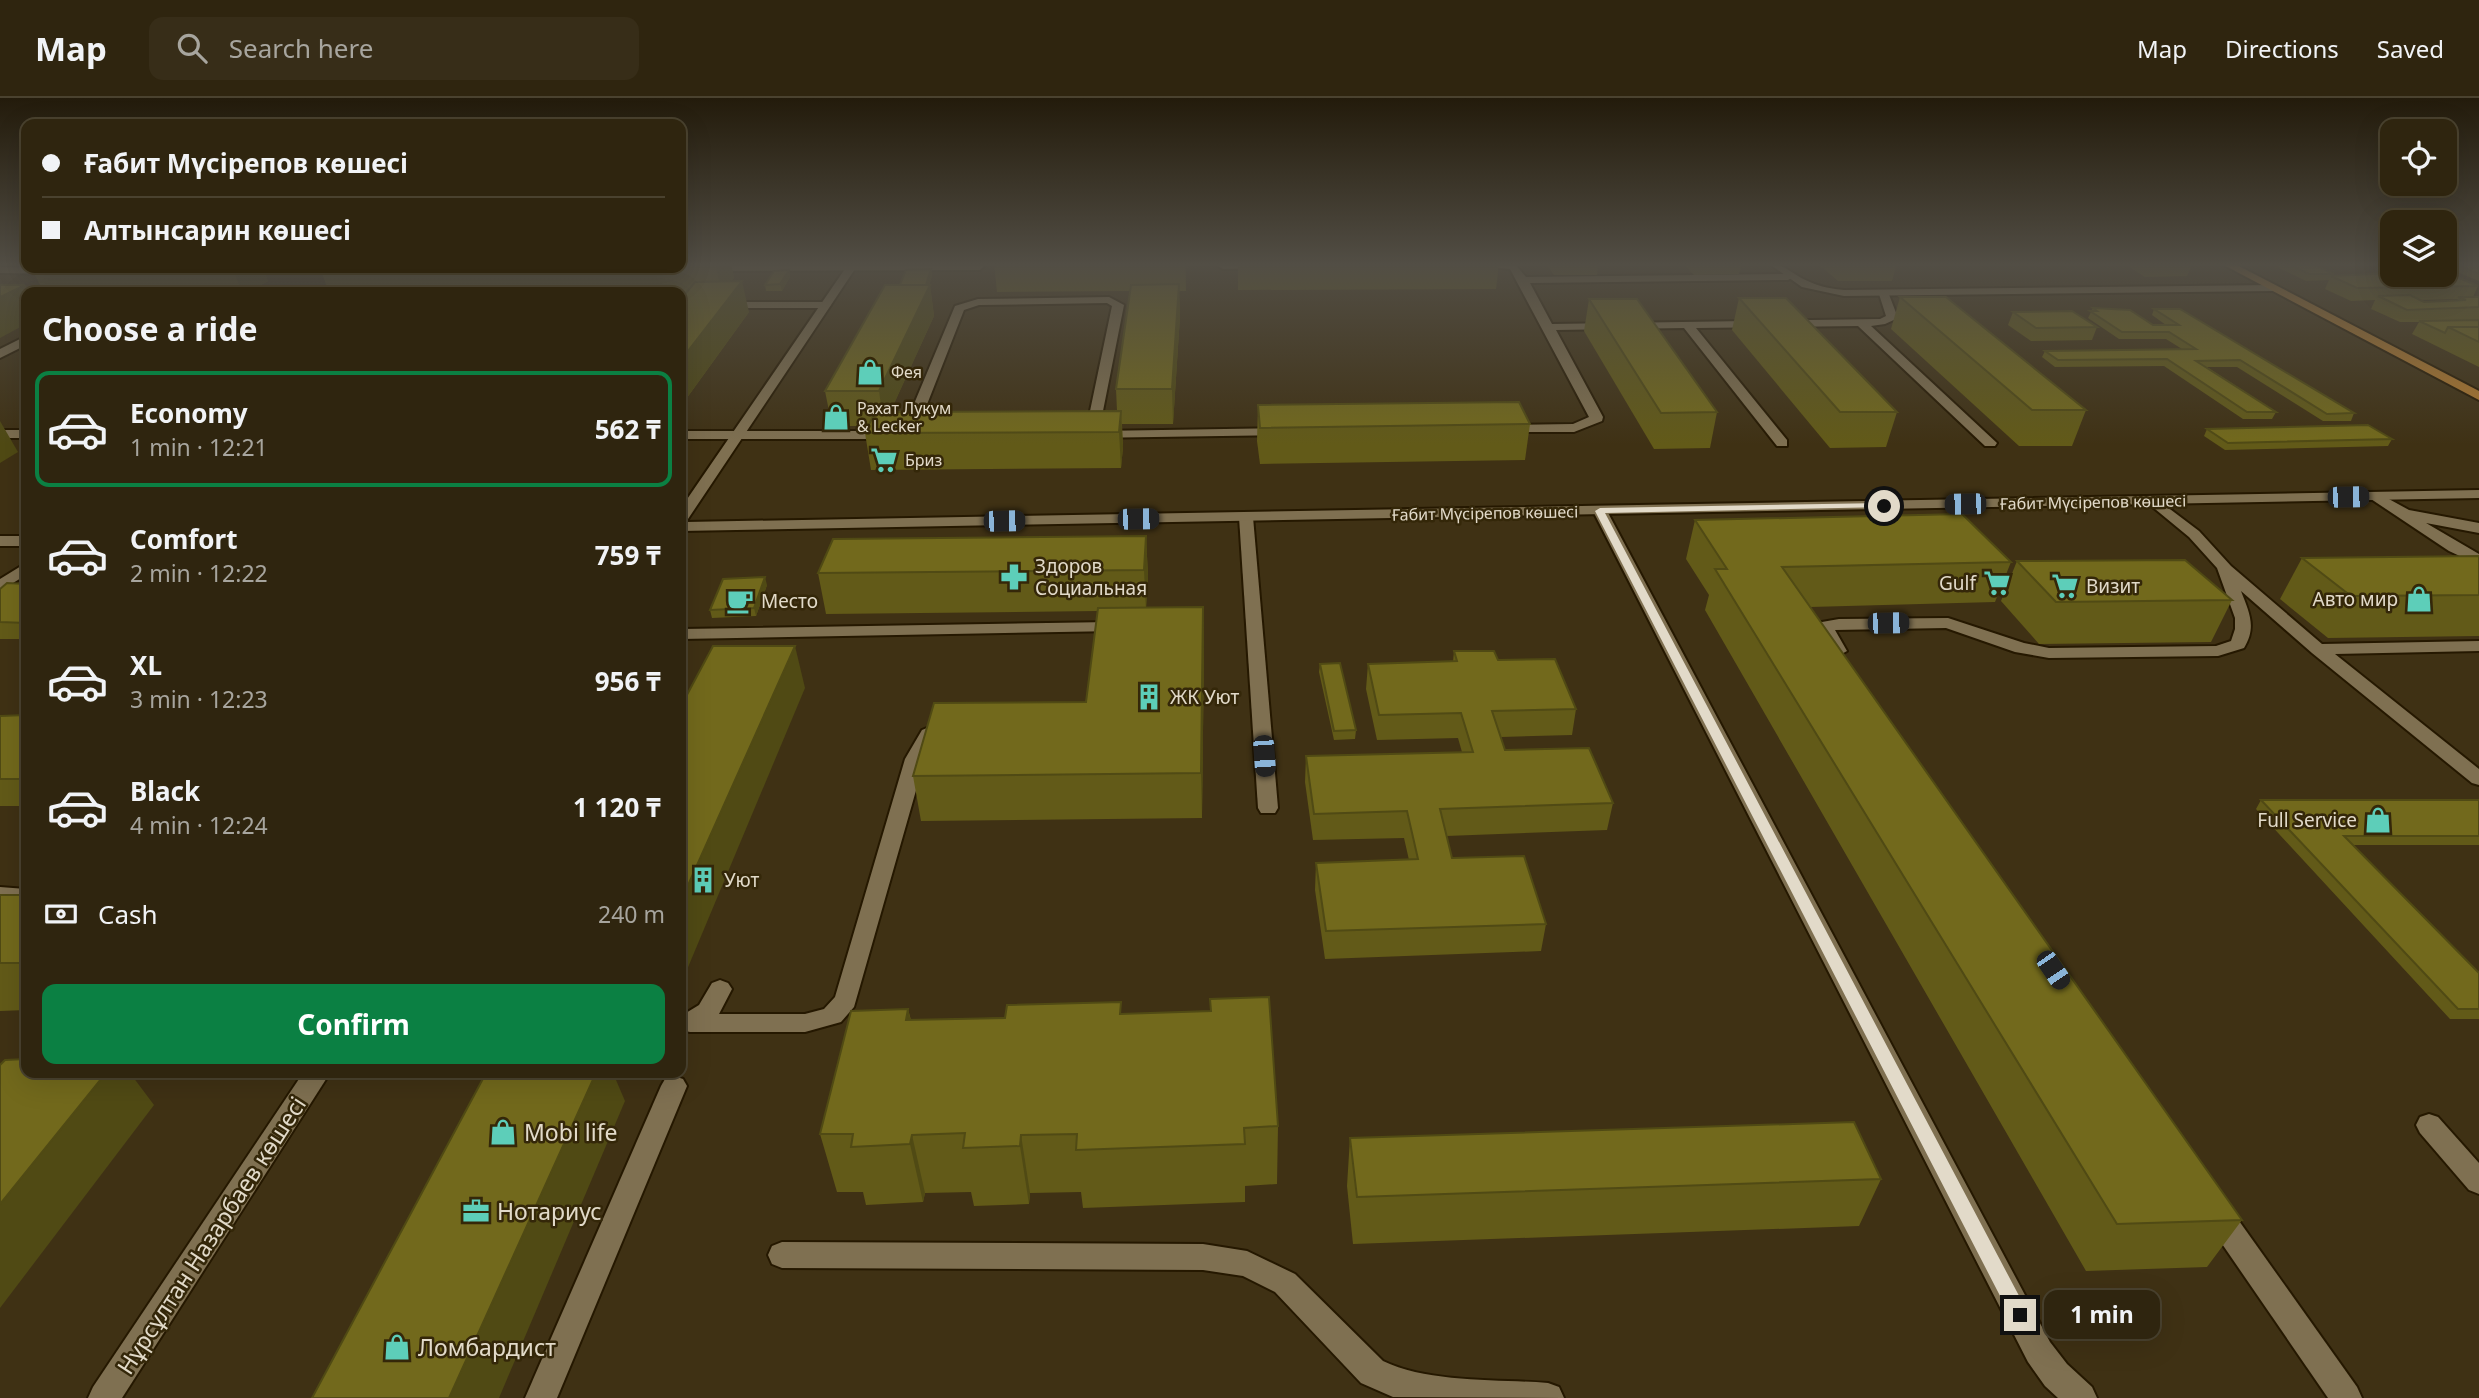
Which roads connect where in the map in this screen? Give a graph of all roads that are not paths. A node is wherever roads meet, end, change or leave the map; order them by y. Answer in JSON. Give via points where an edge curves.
{"nodes":[{"id":1,"x":1861,"y":323,"type":"edge"},
{"id":2,"x":812,"y":324,"type":"edge"},
{"id":3,"x":954,"y":324,"type":"edge"},
{"id":4,"x":1113,"y":324,"type":"edge"},
{"id":5,"x":1547,"y":324,"type":"edge"},
{"id":6,"x":1687,"y":324,"type":"junction"},
{"id":7,"x":1745,"y":324,"type":"edge"},
{"id":8,"x":2341,"y":324,"type":"edge"},
{"id":9,"x":1549,"y":327,"type":"junction"},
{"id":10,"x":21,"y":343,"type":"edge"},
{"id":11,"x":0,"y":354,"type":"edge"},
{"id":12,"x":2479,"y":396,"type":"edge"},
{"id":13,"x":1497,"y":430,"type":"edge"},
{"id":14,"x":1291,"y":432,"type":"edge"},
{"id":15,"x":0,"y":434,"type":"edge"},
{"id":16,"x":21,"y":434,"type":"edge"},
{"id":17,"x":686,"y":435,"type":"edge"},
{"id":18,"x":736,"y":435,"type":"junction"},
{"id":19,"x":1782,"y":443,"type":"dead end"},
{"id":20,"x":1990,"y":443,"type":"dead end"},
{"id":21,"x":2479,"y":494,"type":"edge"},
{"id":22,"x":2376,"y":496,"type":"junction"},
{"id":23,"x":2154,"y":501,"type":"junction"},
{"id":24,"x":686,"y":511,"type":"edge"},
{"id":25,"x":1600,"y":511,"type":"junction"},
{"id":26,"x":2404,"y":514,"type":"junction"},
{"id":27,"x":1246,"y":517,"type":"junction"},
{"id":28,"x":686,"y":527,"type":"edge"},
{"id":29,"x":2479,"y":528,"type":"edge"},
{"id":30,"x":0,"y":541,"type":"edge"},
{"id":31,"x":21,"y":541,"type":"edge"},
{"id":32,"x":2479,"y":560,"type":"edge"},
{"id":33,"x":2224,"y":567,"type":"junction"},
{"id":34,"x":21,"y":571,"type":"edge"},
{"id":35,"x":0,"y":586,"type":"edge"},
{"id":36,"x":1111,"y":627,"type":"edge"},
{"id":37,"x":686,"y":634,"type":"edge"},
{"id":38,"x":2479,"y":646,"type":"edge"},
{"id":39,"x":2318,"y":649,"type":"junction"},
{"id":40,"x":1848,"y":666,"type":"edge"},
{"id":41,"x":966,"y":725,"type":"edge"},
{"id":42,"x":2479,"y":779,"type":"edge"},
{"id":43,"x":1268,"y":808,"type":"dead end"},
{"id":44,"x":0,"y":895,"type":"edge"},
{"id":45,"x":21,"y":896,"type":"edge"},
{"id":46,"x":720,"y":989,"type":"dead end"},
{"id":47,"x":687,"y":1023,"type":"edge"},
{"id":48,"x":314,"y":1078,"type":"edge"},
{"id":49,"x":674,"y":1086,"type":"dead end"},
{"id":50,"x":2429,"y":1125,"type":"dead end"},
{"id":51,"x":2479,"y":1182,"type":"edge"},
{"id":52,"x":2204,"y":1193,"type":"edge"},
{"id":53,"x":782,"y":1255,"type":"dead end"},
{"id":54,"x":104,"y":1398,"type":"edge"},
{"id":55,"x":541,"y":1398,"type":"edge"},
{"id":56,"x":1548,"y":1398,"type":"edge"},
{"id":57,"x":2081,"y":1398,"type":"edge"},
{"id":58,"x":2346,"y":1398,"type":"edge"}],
"edges":[{"from":1,"to":20,"type":"main road"},
{"from":2,"to":18,"type":"main road"},
{"from":3,"to":18,"type":"main road","via":[[915,435]]},
{"from":4,"to":14,"type":"main road","via":[[1085,435]]},
{"from":5,"to":9,"type":"main road"},
{"from":6,"to":7,"type":"main road"},
{"from":6,"to":9,"type":"main road"},
{"from":6,"to":19,"type":"main road"},
{"from":8,"to":12,"type":"main road"},
{"from":9,"to":13,"type":"main road","via":[[1595,412],[1595,421],[1574,428]]},
{"from":10,"to":11,"type":"main road"},
{"from":15,"to":16,"type":"main road"},
{"from":17,"to":18,"type":"main road"},
{"from":18,"to":24,"type":"main road"},
{"from":21,"to":22,"type":"main road","name":"Ғабит Мүсірепов көшесі"},
{"from":22,"to":23,"type":"main road","name":"Ғабит Мүсірепов көшесі"},
{"from":22,"to":26,"type":"main road"},
{"from":23,"to":25,"type":"main road","name":"Ғабит Мүсірепов көшесі"},
{"from":23,"to":33,"type":"main road"},
{"from":25,"to":27,"type":"main road","name":"Ғабит Мүсірепов көшесі"},
{"from":25,"to":57,"type":"main road","via":[[2039,1352]]},
{"from":26,"to":29,"type":"main road"},
{"from":26,"to":32,"type":"main road"},
{"from":27,"to":28,"type":"main road","name":"Ғабит Мүсірепов көшесі"},
{"from":27,"to":43,"type":"main road"},
{"from":30,"to":31,"type":"main road"},
{"from":33,"to":39,"type":"main road"},
{"from":33,"to":40,"type":"main road","via":[[2244,629],[2238,644],[2230,649],[2049,653],[2021,649],[1948,623],[1828,626],[1825,632]]},
{"from":34,"to":35,"type":"main road"},
{"from":36,"to":37,"type":"main road"},
{"from":38,"to":39,"type":"main road"},
{"from":39,"to":42,"type":"main road"},
{"from":41,"to":47,"type":"main road","via":[[936,728],[922,740],[846,1001],[832,1016],[806,1023]]},
{"from":44,"to":45,"type":"main road"},
{"from":46,"to":47,"type":"main road","via":[[708,1011]]},
{"from":48,"to":54,"type":"main road","name":"Нұрсұлтан Назарбаев көшесі"},
{"from":49,"to":55,"type":"lane"},
{"from":50,"to":51,"type":"main road"},
{"from":52,"to":58,"type":"main road"},
{"from":53,"to":56,"type":"main road","via":[[1203,1257],[1247,1264],[1285,1283],[1349,1351],[1372,1372],[1393,1382],[1436,1390]]}]}
